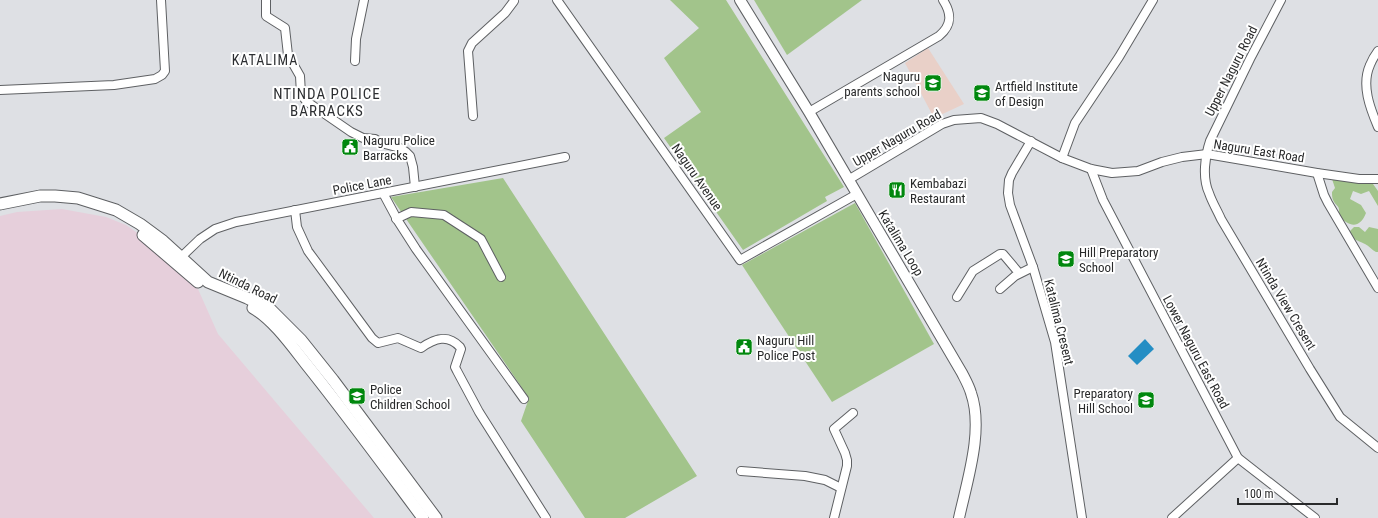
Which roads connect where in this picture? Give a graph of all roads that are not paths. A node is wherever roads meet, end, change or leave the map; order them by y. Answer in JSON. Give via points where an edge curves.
{"nodes":[{"id":1,"x":161,"y":0,"type":"edge"},
{"id":2,"x":266,"y":0,"type":"edge"},
{"id":3,"x":364,"y":0,"type":"edge"},
{"id":4,"x":514,"y":0,"type":"edge"},
{"id":5,"x":557,"y":0,"type":"edge"},
{"id":6,"x":740,"y":0,"type":"edge"},
{"id":7,"x":943,"y":0,"type":"edge"},
{"id":8,"x":1153,"y":0,"type":"edge"},
{"id":9,"x":1281,"y":0,"type":"edge"},
{"id":10,"x":1378,"y":51,"type":"edge"},
{"id":11,"x":355,"y":61,"type":"dead end"},
{"id":12,"x":0,"y":90,"type":"edge"},
{"id":13,"x":809,"y":112,"type":"junction"},
{"id":14,"x":473,"y":116,"type":"dead end"},
{"id":15,"x":1378,"y":126,"type":"edge"},
{"id":16,"x":1031,"y":142,"type":"junction"},
{"id":17,"x":1207,"y":154,"type":"junction"},
{"id":18,"x":565,"y":157,"type":"dead end"},
{"id":19,"x":1062,"y":158,"type":"junction"},
{"id":20,"x":1091,"y":169,"type":"junction"},
{"id":21,"x":1317,"y":173,"type":"junction"},
{"id":22,"x":1378,"y":179,"type":"edge"},
{"id":23,"x":848,"y":180,"type":"junction"},
{"id":24,"x":415,"y":187,"type":"junction"},
{"id":25,"x":384,"y":193,"type":"junction"},
{"id":26,"x":856,"y":194,"type":"junction"},
{"id":27,"x":0,"y":204,"type":"edge"},
{"id":28,"x":0,"y":210,"type":"edge"},
{"id":29,"x":295,"y":210,"type":"junction"},
{"id":30,"x":396,"y":219,"type":"junction"},
{"id":31,"x":178,"y":260,"type":"junction"},
{"id":32,"x":1033,"y":267,"type":"junction"},
{"id":33,"x":1019,"y":273,"type":"junction"},
{"id":34,"x":500,"y":277,"type":"dead end"},
{"id":35,"x":1378,"y":288,"type":"edge"},
{"id":36,"x":1000,"y":290,"type":"dead end"},
{"id":37,"x":957,"y":297,"type":"dead end"},
{"id":38,"x":524,"y":399,"type":"dead end"},
{"id":39,"x":853,"y":413,"type":"dead end"},
{"id":40,"x":1378,"y":448,"type":"edge"},
{"id":41,"x":1238,"y":458,"type":"junction"},
{"id":42,"x":741,"y":470,"type":"dead end"},
{"id":43,"x":841,"y":488,"type":"junction"},
{"id":44,"x":423,"y":518,"type":"edge"},
{"id":45,"x":436,"y":518,"type":"edge"},
{"id":46,"x":546,"y":518,"type":"edge"},
{"id":47,"x":834,"y":518,"type":"edge"},
{"id":48,"x":959,"y":518,"type":"edge"},
{"id":49,"x":1082,"y":518,"type":"edge"},
{"id":50,"x":1172,"y":518,"type":"edge"},
{"id":51,"x":1315,"y":518,"type":"edge"}],
"edges":[{"from":1,"to":12,"type":"street","via":[[165,71],[159,78],[114,85]]},
{"from":2,"to":24,"type":"street","via":[[266,16],[286,30],[288,55],[300,76],[301,94],[306,101],[351,132],[406,152],[413,167]]},
{"from":3,"to":11,"type":"street","via":[[356,39]]},
{"from":4,"to":14,"type":"street","via":[[468,50]]},
{"from":5,"to":26,"type":"street","name":"Naguru Avenue","via":[[740,260]]},
{"from":6,"to":13,"type":"street","name":"Katalima Loop"},
{"from":7,"to":13,"type":"street","via":[[950,17],[946,31]]},
{"from":8,"to":19,"type":"street","via":[[1075,123]]},
{"from":9,"to":17,"type":"street","name":"Upper Naguru Road","via":[[1216,128]]},
{"from":10,"to":15,"type":"street","via":[[1369,65],[1366,91]]},
{"from":13,"to":23,"type":"street","name":"Katalima Loop"},
{"from":16,"to":19,"type":"street","name":"Upper Naguru Road"},
{"from":16,"to":23,"type":"street","name":"Upper Naguru Road","via":[[981,118],[954,120],[942,124]]},
{"from":16,"to":32,"type":"street","name":"Katalima Cresent","via":[[1012,173],[1008,193]]},
{"from":17,"to":20,"type":"street","name":"Naguru East Road","via":[[1182,157],[1126,173]]},
{"from":17,"to":21,"type":"street","name":"Naguru East Road"},
{"from":17,"to":40,"type":"street","name":"Ntinda View Cresent","via":[[1208,193],[1229,232],[1340,417]]},
{"from":18,"to":24,"type":"street","name":"Police Lane"},
{"from":19,"to":20,"type":"street","name":"Upper Naguru Road"},
{"from":20,"to":41,"type":"street","name":"Lower Naguru East Road","via":[[1103,200]]},
{"from":21,"to":22,"type":"street","name":"Naguru East Road"},
{"from":21,"to":35,"type":"street","via":[[1328,203]]},
{"from":23,"to":26,"type":"street","name":"Katalima Loop"},
{"from":24,"to":25,"type":"street","name":"Police Lane"},
{"from":25,"to":29,"type":"street","name":"Police Lane"},
{"from":25,"to":30,"type":"street"},
{"from":26,"to":48,"type":"street","name":"Katalima Loop","via":[[971,392],[975,418],[973,458]]},
{"from":27,"to":31,"type":"main road","name":"Ntinda Road","via":[[40,196],[78,198],[130,217],[163,241]]},
{"from":28,"to":31,"type":"main road","name":"Ntinda Road","via":[[56,203],[101,212],[130,225]]},
{"from":29,"to":31,"type":"street","name":"Police Lane","via":[[215,229]]},
{"from":29,"to":46,"type":"street","via":[[297,227],[308,251],[378,343],[399,338],[421,348],[445,338],[460,347],[457,371],[479,412]]},
{"from":30,"to":34,"type":"street","via":[[411,212],[444,215],[481,239]]},
{"from":30,"to":38,"type":"street"},
{"from":31,"to":44,"type":"main road","name":"Ntinda Road","via":[[207,290],[250,306],[267,317],[329,392]]},
{"from":31,"to":45,"type":"main road","name":"Ntinda Road","via":[[208,282],[270,309],[301,340]]},
{"from":32,"to":33,"type":"street"},
{"from":32,"to":49,"type":"street","name":"Katalima Cresent","via":[[1055,342]]},
{"from":33,"to":36,"type":"street"},
{"from":33,"to":37,"type":"street","via":[[1003,254],[1000,254],[973,271]]},
{"from":39,"to":43,"type":"street","via":[[834,429],[847,460]]},
{"from":41,"to":50,"type":"street"},
{"from":41,"to":51,"type":"street","name":"Lower Naguru East Road"},
{"from":42,"to":43,"type":"street","via":[[805,476],[825,480]]},
{"from":43,"to":47,"type":"street"}]}
